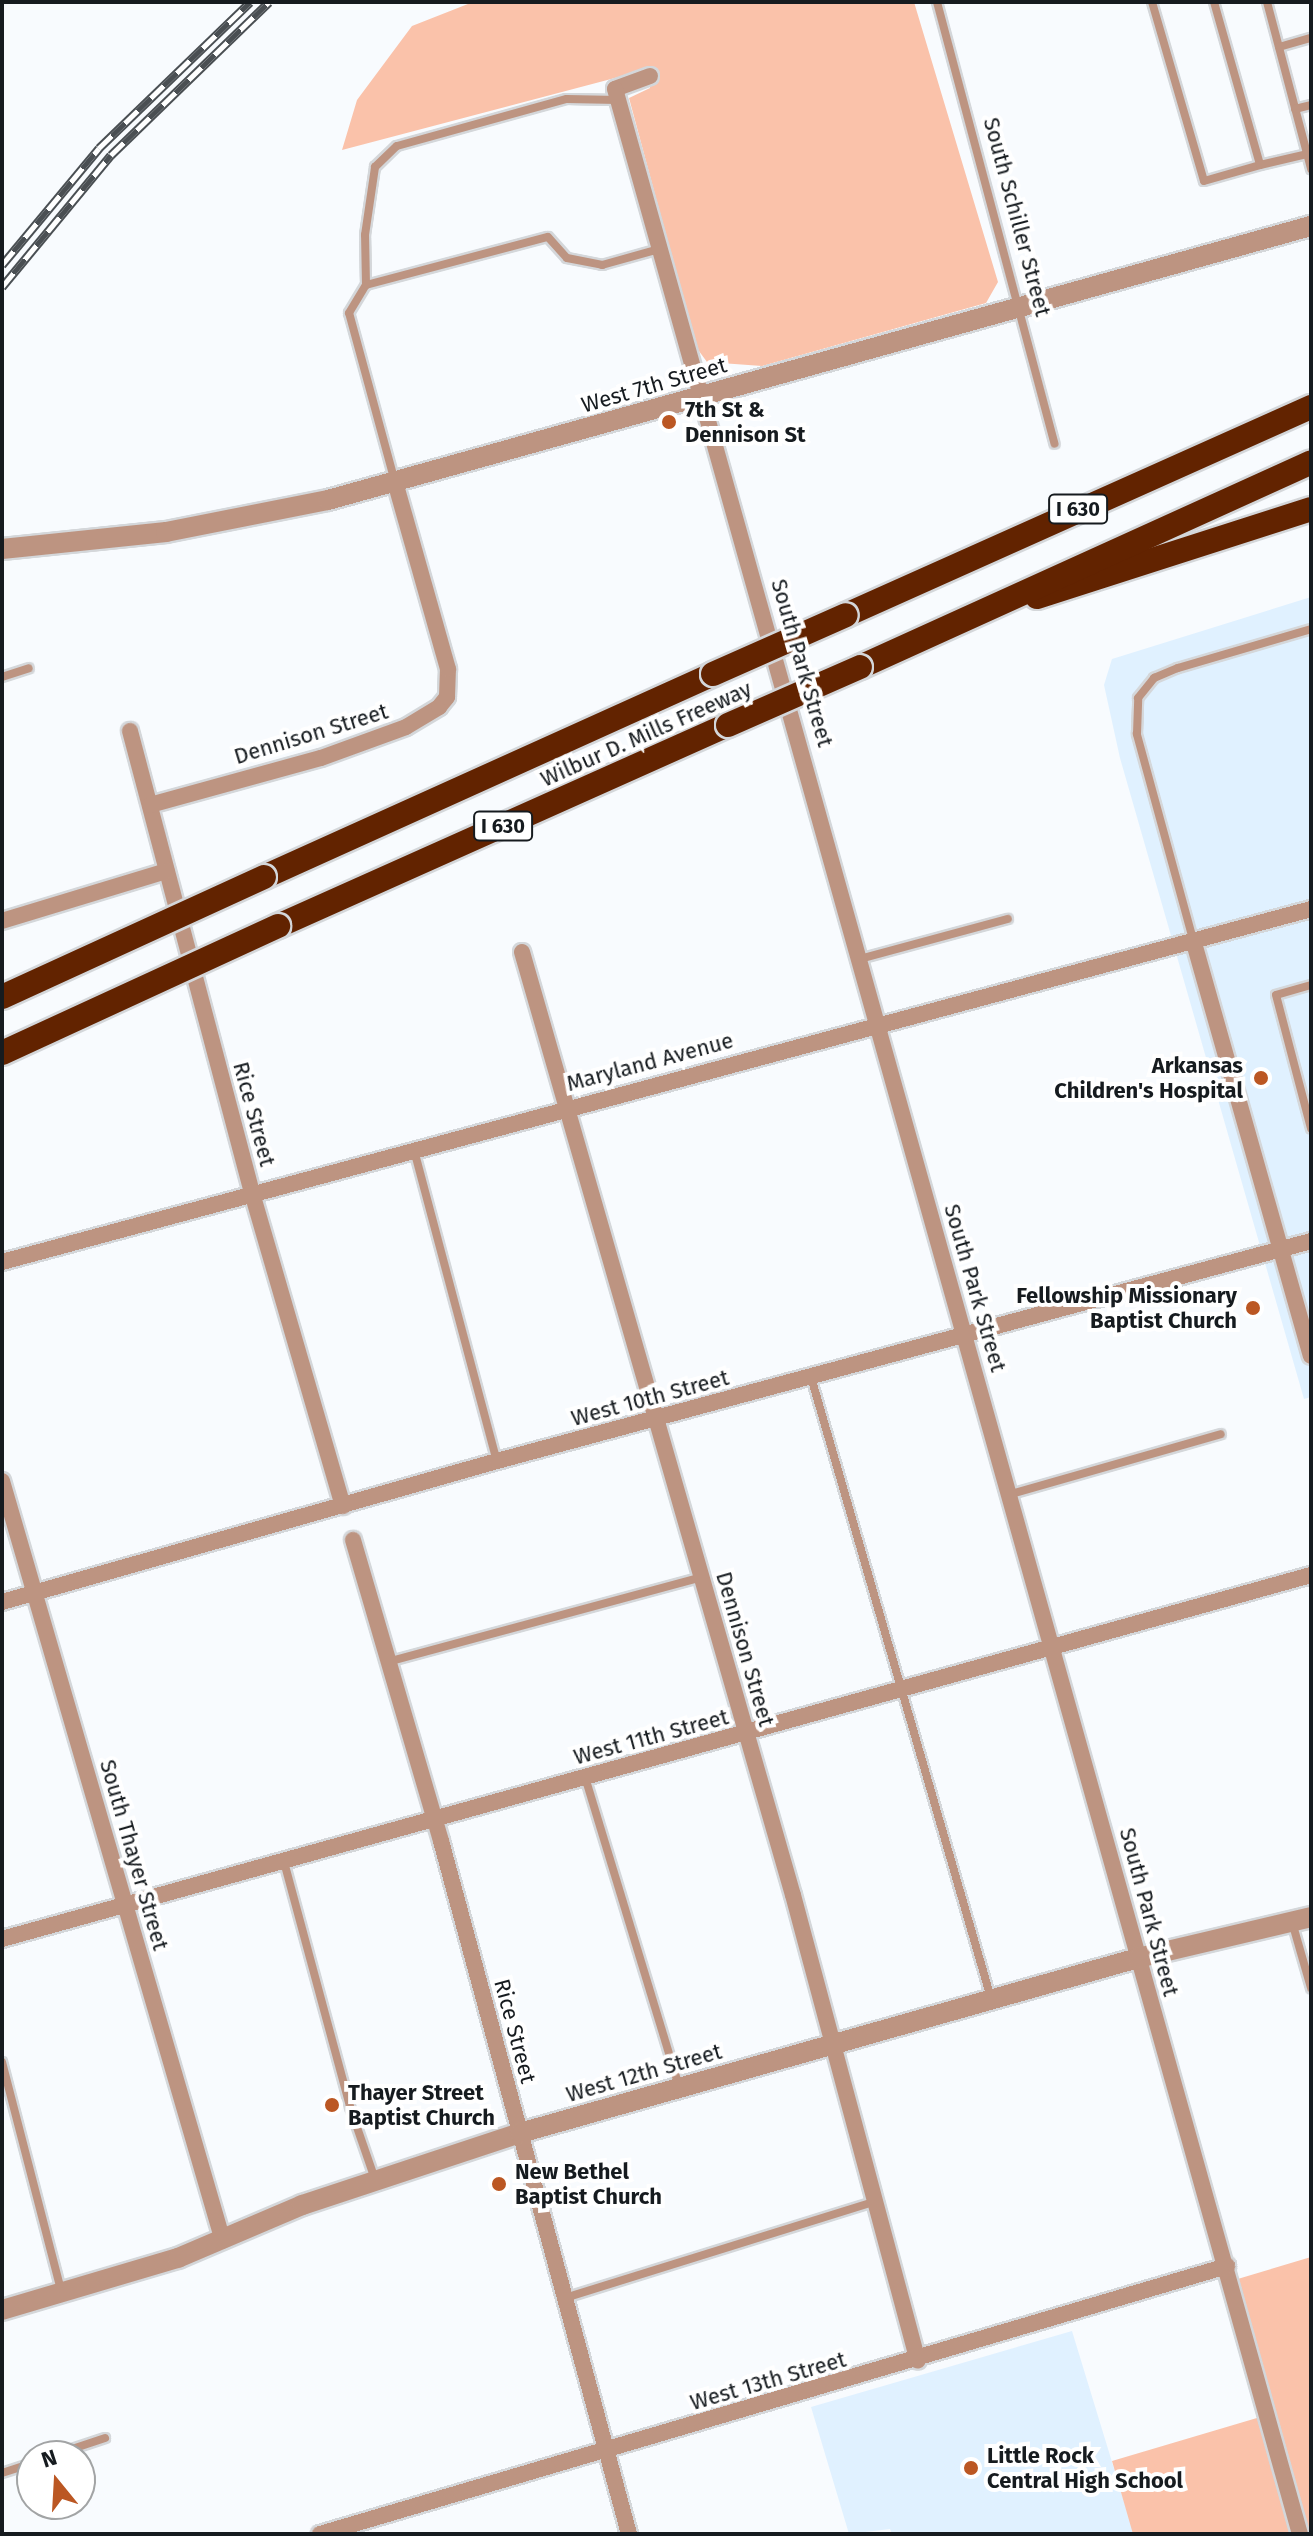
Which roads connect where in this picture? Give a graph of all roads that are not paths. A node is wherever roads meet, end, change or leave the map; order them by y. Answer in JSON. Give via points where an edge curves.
{"nodes":[{"id":1,"x":937,"y":2,"type":"edge"},
{"id":2,"x":1152,"y":2,"type":"edge"},
{"id":3,"x":1214,"y":2,"type":"edge"},
{"id":4,"x":1267,"y":2,"type":"edge"},
{"id":5,"x":1311,"y":38,"type":"edge"},
{"id":6,"x":1279,"y":47,"type":"junction"},
{"id":7,"x":650,"y":76,"type":"dead end"},
{"id":8,"x":618,"y":100,"type":"junction"},
{"id":9,"x":1311,"y":105,"type":"edge"},
{"id":10,"x":1295,"y":109,"type":"junction"},
{"id":11,"x":1307,"y":154,"type":"junction"},
{"id":12,"x":1260,"y":165,"type":"junction"},
{"id":13,"x":1311,"y":169,"type":"edge"},
{"id":14,"x":1311,"y":226,"type":"edge"},
{"id":15,"x":663,"y":248,"type":"junction"},
{"id":16,"x":366,"y":285,"type":"junction"},
{"id":17,"x":1019,"y":307,"type":"junction"},
{"id":18,"x":704,"y":396,"type":"junction"},
{"id":19,"x":1311,"y":407,"type":"edge"},
{"id":20,"x":1055,"y":444,"type":"dead end"},
{"id":21,"x":1311,"y":462,"type":"edge"},
{"id":22,"x":395,"y":482,"type":"junction"},
{"id":23,"x":1311,"y":509,"type":"edge"},
{"id":24,"x":2,"y":549,"type":"edge"},
{"id":25,"x":958,"y":619,"type":"junction"},
{"id":26,"x":1311,"y":629,"type":"edge"},
{"id":27,"x":29,"y":668,"type":"dead end"},
{"id":28,"x":2,"y":677,"type":"edge"},
{"id":29,"x":130,"y":731,"type":"dead end"},
{"id":30,"x":150,"y":805,"type":"junction"},
{"id":31,"x":167,"y":871,"type":"junction"},
{"id":32,"x":1311,"y":909,"type":"edge"},
{"id":33,"x":1008,"y":919,"type":"dead end"},
{"id":34,"x":2,"y":921,"type":"edge"},
{"id":35,"x":1194,"y":943,"type":"junction"},
{"id":36,"x":522,"y":952,"type":"dead end"},
{"id":37,"x":863,"y":958,"type":"junction"},
{"id":38,"x":1311,"y":985,"type":"edge"},
{"id":39,"x":2,"y":997,"type":"edge"},
{"id":40,"x":879,"y":1023,"type":"junction"},
{"id":41,"x":2,"y":1053,"type":"edge"},
{"id":42,"x":566,"y":1108,"type":"junction"},
{"id":43,"x":1311,"y":1128,"type":"edge"},
{"id":44,"x":414,"y":1150,"type":"junction"},
{"id":45,"x":252,"y":1193,"type":"junction"},
{"id":46,"x":1311,"y":1241,"type":"edge"},
{"id":47,"x":1280,"y":1249,"type":"junction"},
{"id":48,"x":2,"y":1262,"type":"edge"},
{"id":49,"x":965,"y":1335,"type":"junction"},
{"id":50,"x":1311,"y":1356,"type":"edge"},
{"id":51,"x":811,"y":1377,"type":"junction"},
{"id":52,"x":656,"y":1420,"type":"junction"},
{"id":53,"x":1221,"y":1434,"type":"dead end"},
{"id":54,"x":497,"y":1461,"type":"junction"},
{"id":55,"x":2,"y":1481,"type":"edge"},
{"id":56,"x":1011,"y":1494,"type":"junction"},
{"id":57,"x":343,"y":1506,"type":"junction"},
{"id":58,"x":353,"y":1540,"type":"dead end"},
{"id":59,"x":1311,"y":1575,"type":"edge"},
{"id":60,"x":702,"y":1577,"type":"junction"},
{"id":61,"x":35,"y":1593,"type":"junction"},
{"id":62,"x":2,"y":1602,"type":"edge"},
{"id":63,"x":1054,"y":1645,"type":"junction"},
{"id":64,"x":387,"y":1662,"type":"junction"},
{"id":65,"x":901,"y":1687,"type":"junction"},
{"id":66,"x":746,"y":1735,"type":"junction"},
{"id":67,"x":585,"y":1777,"type":"junction"},
{"id":68,"x":434,"y":1816,"type":"junction"},
{"id":69,"x":283,"y":1858,"type":"junction"},
{"id":70,"x":126,"y":1905,"type":"junction"},
{"id":71,"x":1302,"y":1919,"type":"edge"},
{"id":72,"x":2,"y":1939,"type":"edge"},
{"id":73,"x":1138,"y":1958,"type":"junction"},
{"id":74,"x":1311,"y":1988,"type":"edge"},
{"id":75,"x":992,"y":2001,"type":"junction"},
{"id":76,"x":830,"y":2046,"type":"junction"},
{"id":77,"x":2,"y":2062,"type":"edge"},
{"id":78,"x":680,"y":2088,"type":"junction"},
{"id":79,"x":520,"y":2133,"type":"junction"},
{"id":80,"x":375,"y":2179,"type":"junction"},
{"id":81,"x":874,"y":2202,"type":"junction"},
{"id":82,"x":223,"y":2241,"type":"junction"},
{"id":83,"x":1227,"y":2266,"type":"junction"},
{"id":84,"x":62,"y":2292,"type":"junction"},
{"id":85,"x":565,"y":2298,"type":"junction"},
{"id":86,"x":2,"y":2310,"type":"edge"},
{"id":87,"x":918,"y":2360,"type":"junction"},
{"id":88,"x":105,"y":2438,"type":"dead end"},
{"id":89,"x":96,"y":2441,"type":"edge"},
{"id":90,"x":605,"y":2451,"type":"junction"},
{"id":91,"x":320,"y":2534,"type":"edge"},
{"id":92,"x":629,"y":2534,"type":"edge"},
{"id":93,"x":1300,"y":2534,"type":"edge"}],
"edges":[{"from":1,"to":17,"type":"lane","name":"South Schiller Street"},
{"from":2,"to":12,"type":"lane","via":[[1204,181]]},
{"from":3,"to":12,"type":"lane"},
{"from":4,"to":6,"type":"lane"},
{"from":5,"to":6,"type":"lane"},
{"from":6,"to":10,"type":"lane"},
{"from":7,"to":8,"type":"street","via":[[615,89]]},
{"from":8,"to":15,"type":"street","name":"South Park Street"},
{"from":8,"to":16,"type":"lane","via":[[567,99],[397,146],[375,167],[365,235]]},
{"from":9,"to":10,"type":"lane"},
{"from":10,"to":11,"type":"lane"},
{"from":11,"to":12,"type":"lane"},
{"from":11,"to":13,"type":"lane"},
{"from":14,"to":17,"type":"street","name":"West 7th Street"},
{"from":15,"to":16,"type":"lane","via":[[602,265],[567,258],[548,237]]},
{"from":15,"to":18,"type":"street","name":"South Park Street"},
{"from":16,"to":22,"type":"lane","via":[[349,313]]},
{"from":17,"to":18,"type":"street","name":"West 7th Street"},
{"from":17,"to":20,"type":"lane","name":"South Schiller Street"},
{"from":18,"to":22,"type":"street","name":"West 7th Street"},
{"from":18,"to":37,"type":"street","name":"South Park Street"},
{"from":19,"to":39,"type":"highway","name":"Wilbur D. Mills Freeway","number":"I 630","bridge":true},
{"from":21,"to":25,"type":"highway","name":"Wilbur D. Mills Freeway","number":"I 630"},
{"from":22,"to":24,"type":"street","name":"West 7th Street","via":[[217,524]]},
{"from":22,"to":30,"type":"street","name":"Dennison Street","via":[[448,669],[447,697],[406,727],[333,754]]},
{"from":23,"to":25,"type":"highway","via":[[1135,569]]},
{"from":25,"to":41,"type":"highway","name":"Wilbur D. Mills Freeway","number":"I 630","bridge":true},
{"from":26,"to":35,"type":"lane","via":[[1178,668],[1154,678],[1138,698],[1137,734]]},
{"from":27,"to":28,"type":"lane"},
{"from":29,"to":30,"type":"street","name":"Rice Street"},
{"from":30,"to":31,"type":"street","name":"Rice Street"},
{"from":31,"to":34,"type":"street"},
{"from":31,"to":45,"type":"street","name":"Rice Street"},
{"from":32,"to":35,"type":"street","name":"Maryland Avenue"},
{"from":33,"to":37,"type":"lane"},
{"from":35,"to":40,"type":"street","name":"Maryland Avenue"},
{"from":35,"to":47,"type":"street"},
{"from":36,"to":42,"type":"street","name":"Dennison Street"},
{"from":37,"to":40,"type":"street","name":"South Park Street"},
{"from":38,"to":43,"type":"lane","via":[[1276,995]]},
{"from":40,"to":42,"type":"street","name":"Maryland Avenue"},
{"from":40,"to":49,"type":"street","name":"South Park Street"},
{"from":42,"to":44,"type":"street","name":"Maryland Avenue"},
{"from":42,"to":52,"type":"street","name":"Dennison Street"},
{"from":44,"to":45,"type":"street","name":"Maryland Avenue"},
{"from":44,"to":54,"type":"lane"},
{"from":45,"to":48,"type":"street","name":"Maryland Avenue"},
{"from":45,"to":57,"type":"street","name":"Rice Street"},
{"from":46,"to":47,"type":"street","name":"West 10th Street"},
{"from":47,"to":49,"type":"street","name":"West 10th Street"},
{"from":47,"to":50,"type":"street"},
{"from":49,"to":51,"type":"street","name":"West 10th Street"},
{"from":49,"to":56,"type":"street","name":"South Park Street"},
{"from":51,"to":52,"type":"street","name":"West 10th Street"},
{"from":51,"to":65,"type":"lane"},
{"from":52,"to":54,"type":"street","name":"West 10th Street"},
{"from":52,"to":60,"type":"street","name":"Dennison Street"},
{"from":53,"to":56,"type":"lane"},
{"from":54,"to":57,"type":"street","name":"West 10th Street"},
{"from":55,"to":61,"type":"street","name":"South Thayer Street"},
{"from":56,"to":63,"type":"street","name":"South Park Street"},
{"from":57,"to":61,"type":"street","name":"West 10th Street"},
{"from":58,"to":64,"type":"street","name":"Rice Street"},
{"from":59,"to":63,"type":"street","name":"West 11th Street"},
{"from":60,"to":64,"type":"lane"},
{"from":60,"to":66,"type":"street","name":"Dennison Street"},
{"from":61,"to":62,"type":"street","name":"West 10th Street"},
{"from":61,"to":70,"type":"street","name":"South Thayer Street"},
{"from":63,"to":65,"type":"street","name":"West 11th Street"},
{"from":63,"to":73,"type":"street","name":"South Park Street"},
{"from":64,"to":68,"type":"street","name":"Rice Street"},
{"from":65,"to":66,"type":"street","name":"West 11th Street"},
{"from":65,"to":75,"type":"lane"},
{"from":66,"to":67,"type":"street","name":"West 11th Street"},
{"from":66,"to":76,"type":"street","name":"Dennison Street"},
{"from":67,"to":68,"type":"street","name":"West 11th Street"},
{"from":67,"to":78,"type":"lane"},
{"from":68,"to":69,"type":"street","name":"West 11th Street"},
{"from":68,"to":79,"type":"street","name":"Rice Street"},
{"from":69,"to":70,"type":"street","name":"West 11th Street"},
{"from":69,"to":80,"type":"lane","via":[[350,2107]]},
{"from":70,"to":72,"type":"street","name":"West 11th Street"},
{"from":70,"to":82,"type":"street","name":"South Thayer Street"},
{"from":71,"to":73,"type":"street","name":"West 12th Street"},
{"from":71,"to":74,"type":"lane"},
{"from":73,"to":75,"type":"street","name":"West 12th Street"},
{"from":73,"to":83,"type":"street","name":"South Park Street"},
{"from":75,"to":76,"type":"street","name":"West 12th Street"},
{"from":76,"to":78,"type":"street","name":"West 12th Street"},
{"from":76,"to":81,"type":"street","name":"Dennison Street"},
{"from":77,"to":84,"type":"lane"},
{"from":78,"to":79,"type":"street","name":"West 12th Street"},
{"from":79,"to":80,"type":"street","name":"West 12th Street"},
{"from":79,"to":85,"type":"street","name":"Rice Street"},
{"from":80,"to":82,"type":"street","name":"West 12th Street"},
{"from":81,"to":85,"type":"lane"},
{"from":81,"to":87,"type":"street","name":"Dennison Street"},
{"from":82,"to":84,"type":"street","name":"West 12th Street"},
{"from":83,"to":87,"type":"street","name":"West 13th Street"},
{"from":83,"to":93,"type":"street","name":"South Park Street"},
{"from":84,"to":86,"type":"street","name":"West 12th Street"},
{"from":85,"to":90,"type":"street","name":"Rice Street"},
{"from":87,"to":90,"type":"street","name":"West 13th Street"},
{"from":88,"to":89,"type":"lane"},
{"from":90,"to":91,"type":"street","name":"West 13th Street"},
{"from":90,"to":92,"type":"street","name":"Rice Street"}]}
